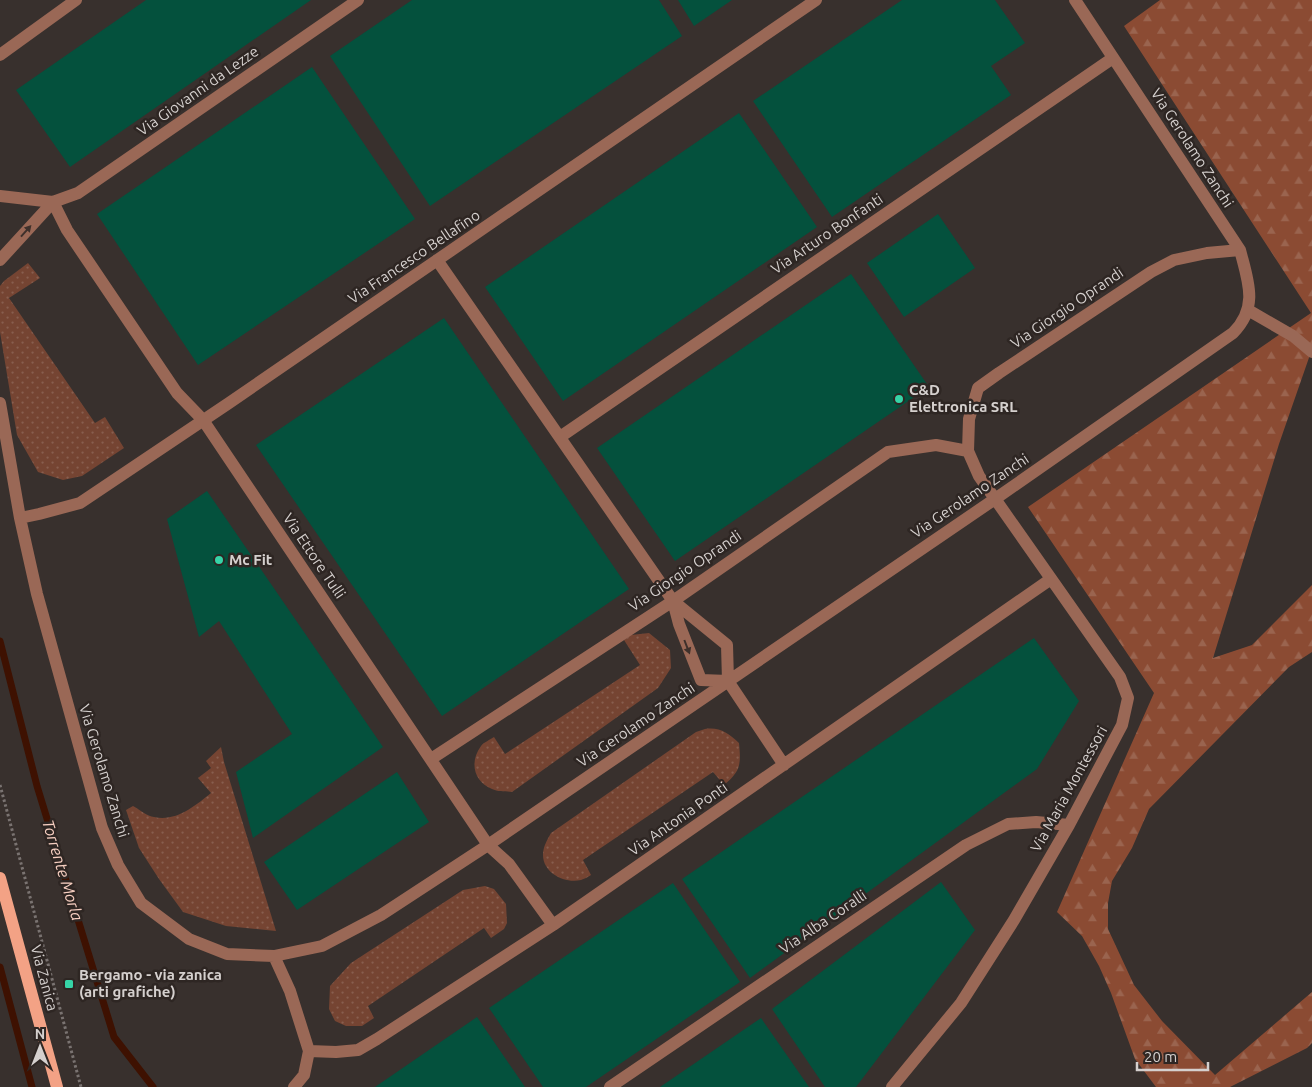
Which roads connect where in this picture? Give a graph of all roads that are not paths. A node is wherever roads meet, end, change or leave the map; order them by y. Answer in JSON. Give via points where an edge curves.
{"nodes":[{"id":1,"x":76,"y":0,"type":"edge"},
{"id":2,"x":358,"y":0,"type":"edge"},
{"id":3,"x":816,"y":0,"type":"edge"},
{"id":4,"x":1074,"y":0,"type":"edge"},
{"id":5,"x":0,"y":55,"type":"edge"},
{"id":6,"x":1113,"y":58,"type":"junction"},
{"id":7,"x":0,"y":196,"type":"edge"},
{"id":8,"x":53,"y":202,"type":"junction"},
{"id":9,"x":1240,"y":250,"type":"junction"},
{"id":10,"x":0,"y":260,"type":"edge"},
{"id":11,"x":437,"y":260,"type":"junction"},
{"id":12,"x":1248,"y":310,"type":"junction"},
{"id":13,"x":1312,"y":352,"type":"edge"},
{"id":14,"x":0,"y":403,"type":"edge"},
{"id":15,"x":203,"y":420,"type":"junction"},
{"id":16,"x":560,"y":437,"type":"junction"},
{"id":17,"x":968,"y":451,"type":"junction"},
{"id":18,"x":995,"y":499,"type":"junction"},
{"id":19,"x":20,"y":518,"type":"junction"},
{"id":20,"x":1051,"y":579,"type":"junction"},
{"id":21,"x":673,"y":601,"type":"junction"},
{"id":22,"x":728,"y":681,"type":"junction"},
{"id":23,"x":431,"y":759,"type":"junction"},
{"id":24,"x":784,"y":765,"type":"junction"},
{"id":25,"x":1069,"y":825,"type":"junction"},
{"id":26,"x":488,"y":845,"type":"junction"},
{"id":27,"x":0,"y":878,"type":"edge"},
{"id":28,"x":553,"y":924,"type":"junction"},
{"id":29,"x":274,"y":956,"type":"junction"},
{"id":30,"x":309,"y":1051,"type":"junction"},
{"id":31,"x":57,"y":1087,"type":"edge"},
{"id":32,"x":294,"y":1087,"type":"edge"},
{"id":33,"x":610,"y":1087,"type":"edge"},
{"id":34,"x":892,"y":1087,"type":"edge"}],
"edges":[{"from":1,"to":5,"type":"street"},
{"from":2,"to":8,"type":"street","name":"Via Giovanni da Lezze","via":[[78,193]]},
{"from":3,"to":11,"type":"street","name":"Via Francesco Bellafino"},
{"from":4,"to":6,"type":"street","name":"Via Gerolamo Zanchi"},
{"from":6,"to":9,"type":"street","name":"Via Gerolamo Zanchi"},
{"from":6,"to":16,"type":"street","name":"Via Arturo Bonfanti"},
{"from":7,"to":8,"type":"street","name":"Via Giovanni da Lezze"},
{"from":10,"to":8,"type":"street","name":"Via Giovanni da Lezze","one_way":true},
{"from":8,"to":15,"type":"street","name":"Via Ettore Tulli","via":[[67,230],[177,393]]},
{"from":9,"to":12,"type":"street","name":"Via Gerolamo Zanchi","via":[[1249,285]]},
{"from":9,"to":17,"type":"street","name":"Via Giorgio Oprandi","via":[[1174,260],[1151,272],[978,388],[969,419]]},
{"from":11,"to":15,"type":"street","name":"Via Francesco Bellafino"},
{"from":11,"to":16,"type":"street"},
{"from":12,"to":13,"type":"street","via":[[1293,336]]},
{"from":12,"to":18,"type":"street","name":"Via Gerolamo Zanchi","via":[[1243,323],[1233,333]]},
{"from":14,"to":19,"type":"street","name":"Via Gerolamo Zanchi"},
{"from":15,"to":19,"type":"street","name":"Via Francesco Bellafino","via":[[80,503]]},
{"from":15,"to":23,"type":"street","name":"Via Ettore Tulli"},
{"from":16,"to":21,"type":"street"},
{"from":17,"to":18,"type":"street","name":"Via Giorgio Oprandi","via":[[979,476]]},
{"from":17,"to":21,"type":"street","name":"Via Giorgio Oprandi","via":[[936,445],[888,452]]},
{"from":18,"to":20,"type":"street","name":"Via Maria Montessori"},
{"from":18,"to":22,"type":"street","name":"Via Gerolamo Zanchi"},
{"from":19,"to":29,"type":"street","name":"Via Gerolamo Zanchi","via":[[37,594],[94,801],[118,866],[141,903],[189,939],[227,954]]},
{"from":20,"to":24,"type":"street","name":"Via Antonia Ponti"},
{"from":20,"to":25,"type":"street","name":"Via Maria Montessori","via":[[1120,677],[1128,698],[1122,725]]},
{"from":21,"to":22,"type":"street","via":[[727,645]]},
{"from":21,"to":22,"type":"street","one_way":true,"via":[[701,680]]},
{"from":21,"to":23,"type":"street","name":"Via Giorgio Oprandi"},
{"from":22,"to":24,"type":"street"},
{"from":22,"to":26,"type":"street","name":"Via Gerolamo Zanchi"},
{"from":23,"to":26,"type":"street","name":"Via Ettore Tulli"},
{"from":24,"to":28,"type":"street","name":"Via Antonia Ponti"},
{"from":25,"to":33,"type":"street","name":"Via Alba Coralli","via":[[1008,824],[966,845]]},
{"from":25,"to":34,"type":"street","name":"Via Maria Montessori","via":[[961,1004]]},
{"from":26,"to":28,"type":"street","name":"Via Ettore Tulli","via":[[509,864]]},
{"from":26,"to":29,"type":"street","name":"Via Gerolamo Zanchi","via":[[381,915],[322,946]]},
{"from":27,"to":31,"type":"main road","name":"Via Zanica"},
{"from":28,"to":30,"type":"street","name":"Via Antonia Ponti","via":[[358,1050]]},
{"from":29,"to":30,"type":"street","via":[[290,991]]},
{"from":30,"to":32,"type":"street","via":[[304,1075]]}]}
